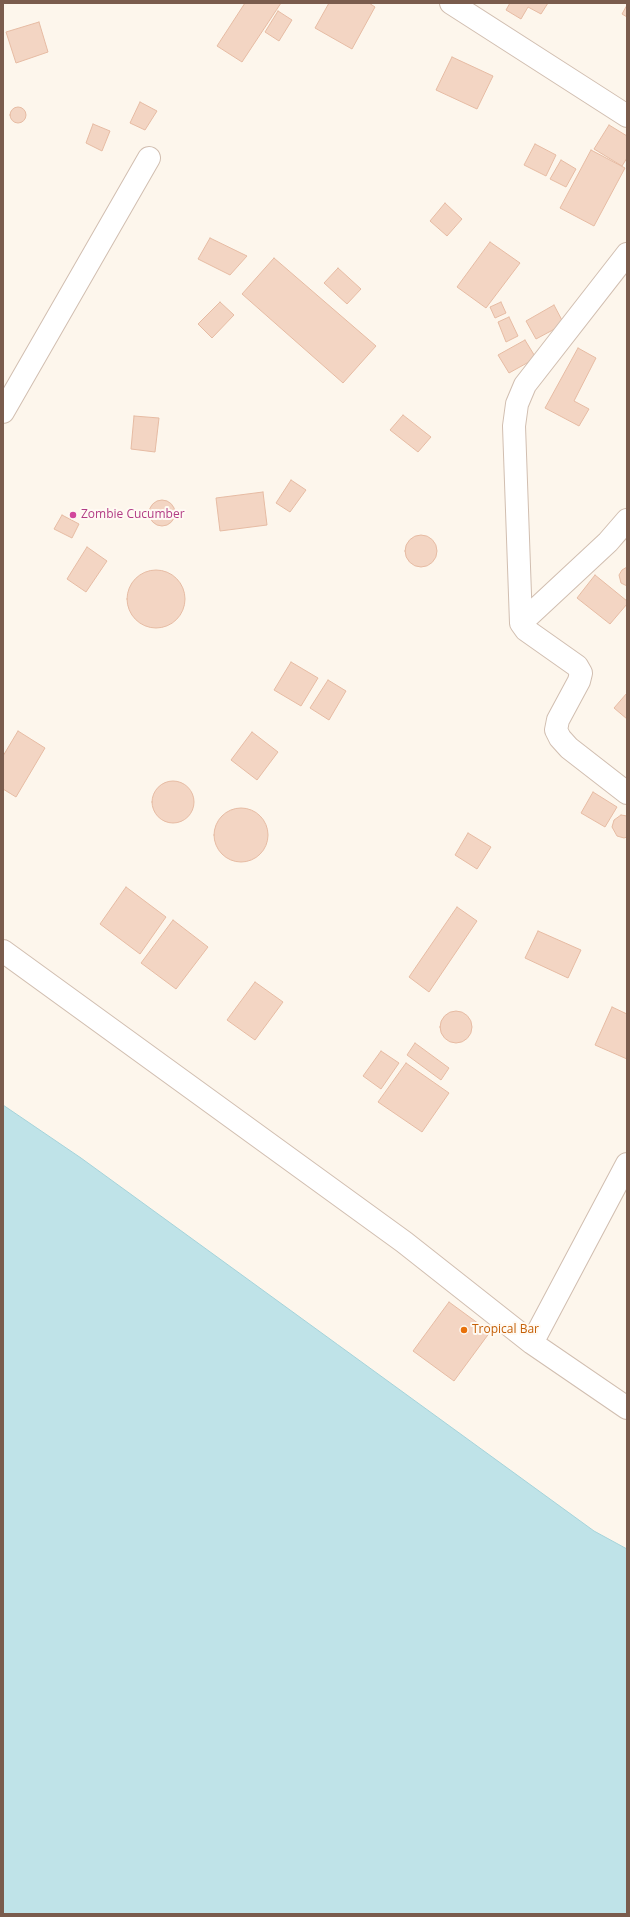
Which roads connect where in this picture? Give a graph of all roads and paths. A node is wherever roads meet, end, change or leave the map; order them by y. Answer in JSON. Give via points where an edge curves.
{"nodes":[{"id":1,"x":451,"y":3,"type":"edge"},
{"id":2,"x":627,"y":116,"type":"edge"},
{"id":3,"x":149,"y":158,"type":"dead end"},
{"id":4,"x":627,"y":254,"type":"edge"},
{"id":5,"x":3,"y":412,"type":"edge"},
{"id":6,"x":627,"y":520,"type":"edge"},
{"id":7,"x":521,"y":623,"type":"junction"},
{"id":8,"x":627,"y":793,"type":"edge"},
{"id":9,"x":3,"y":951,"type":"edge"},
{"id":10,"x":627,"y":1164,"type":"edge"},
{"id":11,"x":532,"y":1343,"type":"junction"},
{"id":12,"x":627,"y":1408,"type":"edge"}],
"edges":[{"from":1,"to":2,"type":"street"},
{"from":3,"to":5,"type":"street"},
{"from":4,"to":7,"type":"street","via":[[525,385],[517,404],[514,426]]},
{"from":6,"to":7,"type":"street","via":[[608,542]]},
{"from":7,"to":8,"type":"street","via":[[526,630],[577,666],[581,673],[558,720],[556,730],[560,738],[569,748]]},
{"from":9,"to":11,"type":"street","via":[[404,1242]]},
{"from":10,"to":11,"type":"street"},
{"from":11,"to":12,"type":"street"}]}
